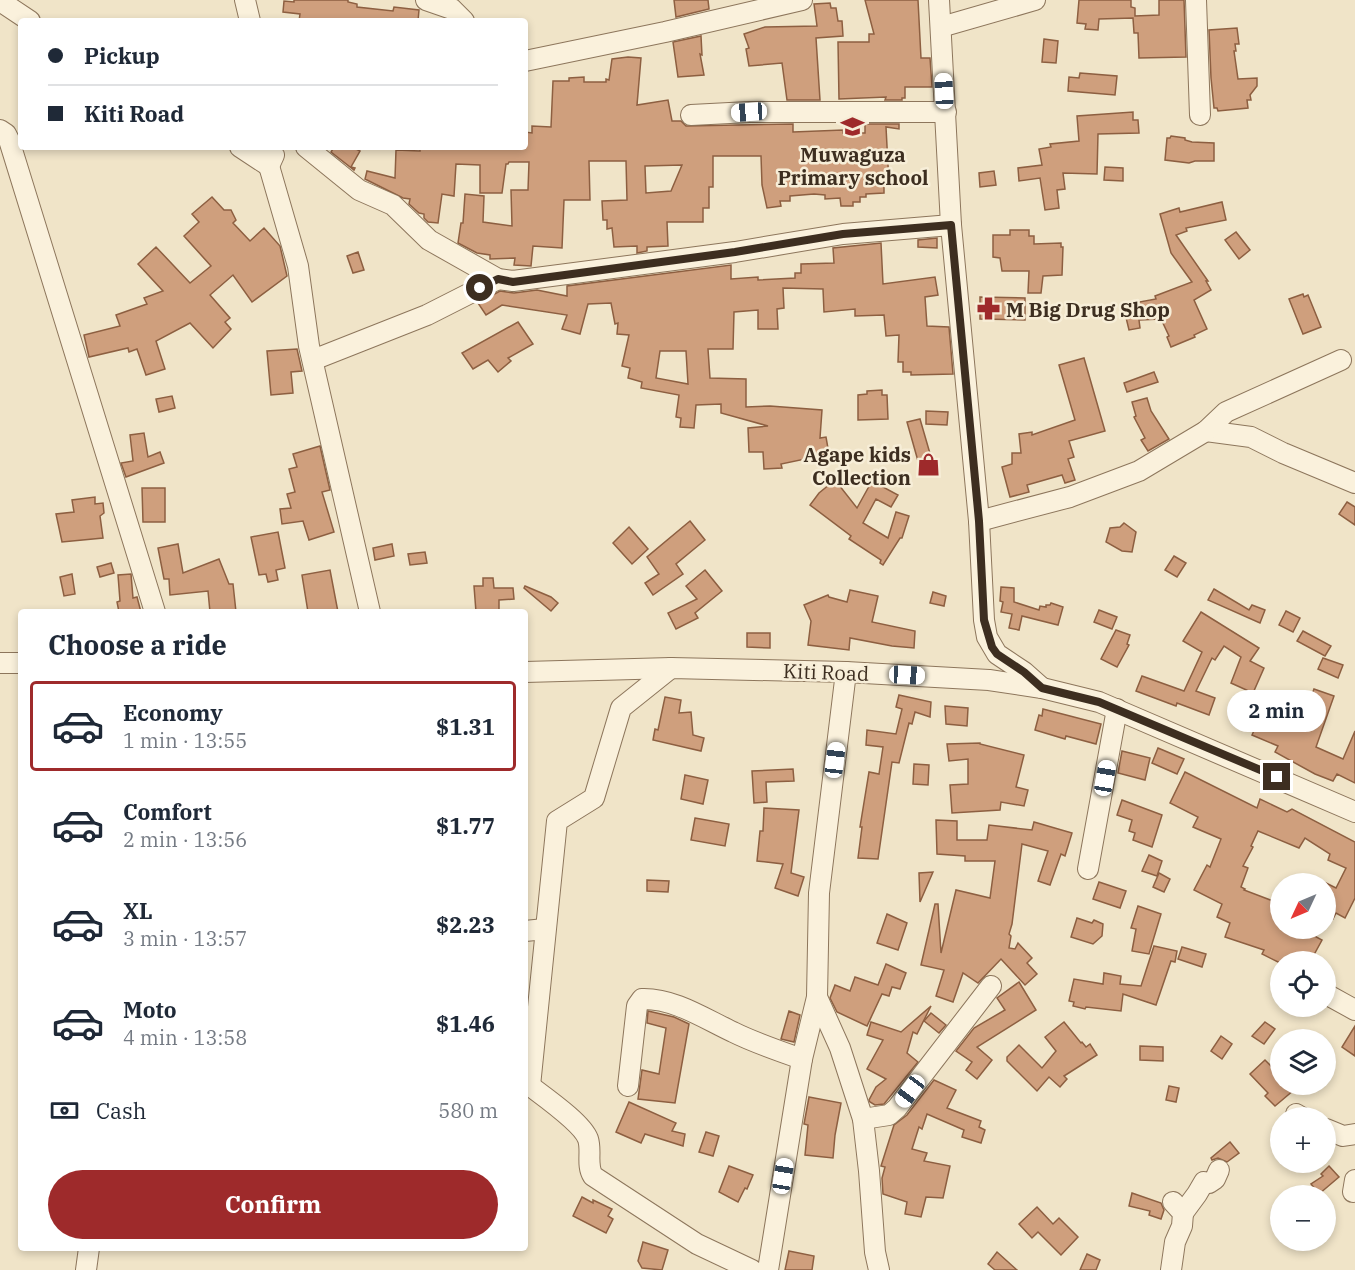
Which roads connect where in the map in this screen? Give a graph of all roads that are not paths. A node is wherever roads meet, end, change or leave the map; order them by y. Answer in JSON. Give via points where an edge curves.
{"nodes":[{"id":1,"x":245,"y":0,"type":"edge"},
{"id":2,"x":426,"y":0,"type":"edge"},
{"id":3,"x":802,"y":0,"type":"edge"},
{"id":4,"x":939,"y":0,"type":"edge"},
{"id":5,"x":1035,"y":0,"type":"edge"},
{"id":6,"x":1196,"y":0,"type":"edge"},
{"id":7,"x":0,"y":1,"type":"edge"},
{"id":8,"x":26,"y":18,"type":"edge"},
{"id":9,"x":249,"y":18,"type":"edge"},
{"id":10,"x":461,"y":18,"type":"edge"},
{"id":11,"x":941,"y":27,"type":"junction"},
{"id":12,"x":528,"y":60,"type":"edge"},
{"id":13,"x":946,"y":112,"type":"junction"},
{"id":14,"x":1200,"y":115,"type":"dead end"},
{"id":15,"x":692,"y":116,"type":"dead end"},
{"id":16,"x":0,"y":130,"type":"edge"},
{"id":17,"x":250,"y":150,"type":"edge"},
{"id":18,"x":310,"y":150,"type":"edge"},
{"id":19,"x":270,"y":156,"type":"edge"},
{"id":20,"x":951,"y":225,"type":"junction"},
{"id":21,"x":498,"y":279,"type":"junction"},
{"id":22,"x":313,"y":360,"type":"junction"},
{"id":23,"x":1341,"y":360,"type":"dead end"},
{"id":24,"x":1206,"y":431,"type":"junction"},
{"id":25,"x":1355,"y":483,"type":"edge"},
{"id":26,"x":979,"y":521,"type":"junction"},
{"id":27,"x":153,"y":609,"type":"edge"},
{"id":28,"x":369,"y":609,"type":"edge"},
{"id":29,"x":0,"y":663,"type":"edge"},
{"id":30,"x":18,"y":663,"type":"edge"},
{"id":31,"x":671,"y":669,"type":"junction"},
{"id":32,"x":528,"y":672,"type":"edge"},
{"id":33,"x":846,"y":672,"type":"junction"},
{"id":34,"x":1042,"y":688,"type":"junction"},
{"id":35,"x":1117,"y":709,"type":"junction"},
{"id":36,"x":1355,"y":812,"type":"edge"},
{"id":37,"x":1088,"y":869,"type":"dead end"},
{"id":38,"x":545,"y":929,"type":"junction"},
{"id":39,"x":528,"y":930,"type":"edge"},
{"id":40,"x":991,"y":986,"type":"dead end"},
{"id":41,"x":817,"y":997,"type":"junction"},
{"id":42,"x":1336,"y":1000,"type":"edge"},
{"id":43,"x":1355,"y":1010,"type":"edge"},
{"id":44,"x":802,"y":1059,"type":"junction"},
{"id":45,"x":528,"y":1084,"type":"edge"},
{"id":46,"x":628,"y":1086,"type":"dead end"},
{"id":47,"x":863,"y":1119,"type":"junction"},
{"id":48,"x":1336,"y":1133,"type":"edge"},
{"id":49,"x":1355,"y":1134,"type":"edge"},
{"id":50,"x":1219,"y":1170,"type":"dead end"},
{"id":51,"x":89,"y":1251,"type":"edge"},
{"id":52,"x":86,"y":1270,"type":"edge"},
{"id":53,"x":752,"y":1270,"type":"edge"},
{"id":54,"x":768,"y":1270,"type":"edge"},
{"id":55,"x":879,"y":1270,"type":"edge"},
{"id":56,"x":1171,"y":1270,"type":"edge"}],
"edges":[{"from":1,"to":9,"type":"street"},
{"from":2,"to":10,"type":"street","via":[[452,9]]},
{"from":3,"to":12,"type":"street"},
{"from":4,"to":11,"type":"street"},
{"from":5,"to":11,"type":"street"},
{"from":6,"to":14,"type":"street"},
{"from":7,"to":8,"type":"street"},
{"from":11,"to":13,"type":"street"},
{"from":13,"to":15,"type":"street","via":[[749,112]]},
{"from":13,"to":20,"type":"street"},
{"from":16,"to":27,"type":"street","via":[[9,140]]},
{"from":17,"to":19,"type":"street"},
{"from":18,"to":21,"type":"street","via":[[359,190],[393,205],[429,240]]},
{"from":19,"to":22,"type":"street","via":[[298,266]]},
{"from":20,"to":21,"type":"street","via":[[843,234],[513,282]]},
{"from":20,"to":26,"type":"street"},
{"from":21,"to":22,"type":"street","via":[[427,315]]},
{"from":22,"to":28,"type":"street"},
{"from":23,"to":24,"type":"street","via":[[1226,412]]},
{"from":24,"to":25,"type":"street","via":[[1251,437]]},
{"from":24,"to":26,"type":"street","via":[[1139,471],[1070,497]]},
{"from":26,"to":34,"type":"street","via":[[987,637],[997,654]]},
{"from":29,"to":30,"type":"street"},
{"from":31,"to":32,"type":"street","name":"Kiti Road"},
{"from":31,"to":33,"type":"street","name":"Kiti Road"},
{"from":31,"to":38,"type":"street","via":[[621,708],[594,798],[557,821]]},
{"from":33,"to":34,"type":"street","name":"Kiti Road","via":[[989,680]]},
{"from":33,"to":41,"type":"street","via":[[819,893]]},
{"from":34,"to":35,"type":"street","name":"Kiti Road"},
{"from":35,"to":36,"type":"street","name":"Kiti Road"},
{"from":35,"to":37,"type":"street"},
{"from":38,"to":39,"type":"street"},
{"from":38,"to":45,"type":"street"},
{"from":40,"to":47,"type":"street","via":[[897,1108],[889,1115]]},
{"from":41,"to":44,"type":"street"},
{"from":41,"to":47,"type":"street","via":[[840,1048]]},
{"from":42,"to":43,"type":"street"},
{"from":44,"to":46,"type":"street","via":[[752,1041],[686,1009],[642,999]]},
{"from":44,"to":54,"type":"street"},
{"from":45,"to":53,"type":"street","via":[[586,1133],[593,1176],[697,1244]]},
{"from":47,"to":55,"type":"street"},
{"from":48,"to":49,"type":"street"},
{"from":50,"to":56,"type":"street","via":[[1215,1179],[1204,1182],[1197,1194],[1178,1207],[1182,1226]]},
{"from":51,"to":52,"type":"street"}]}
